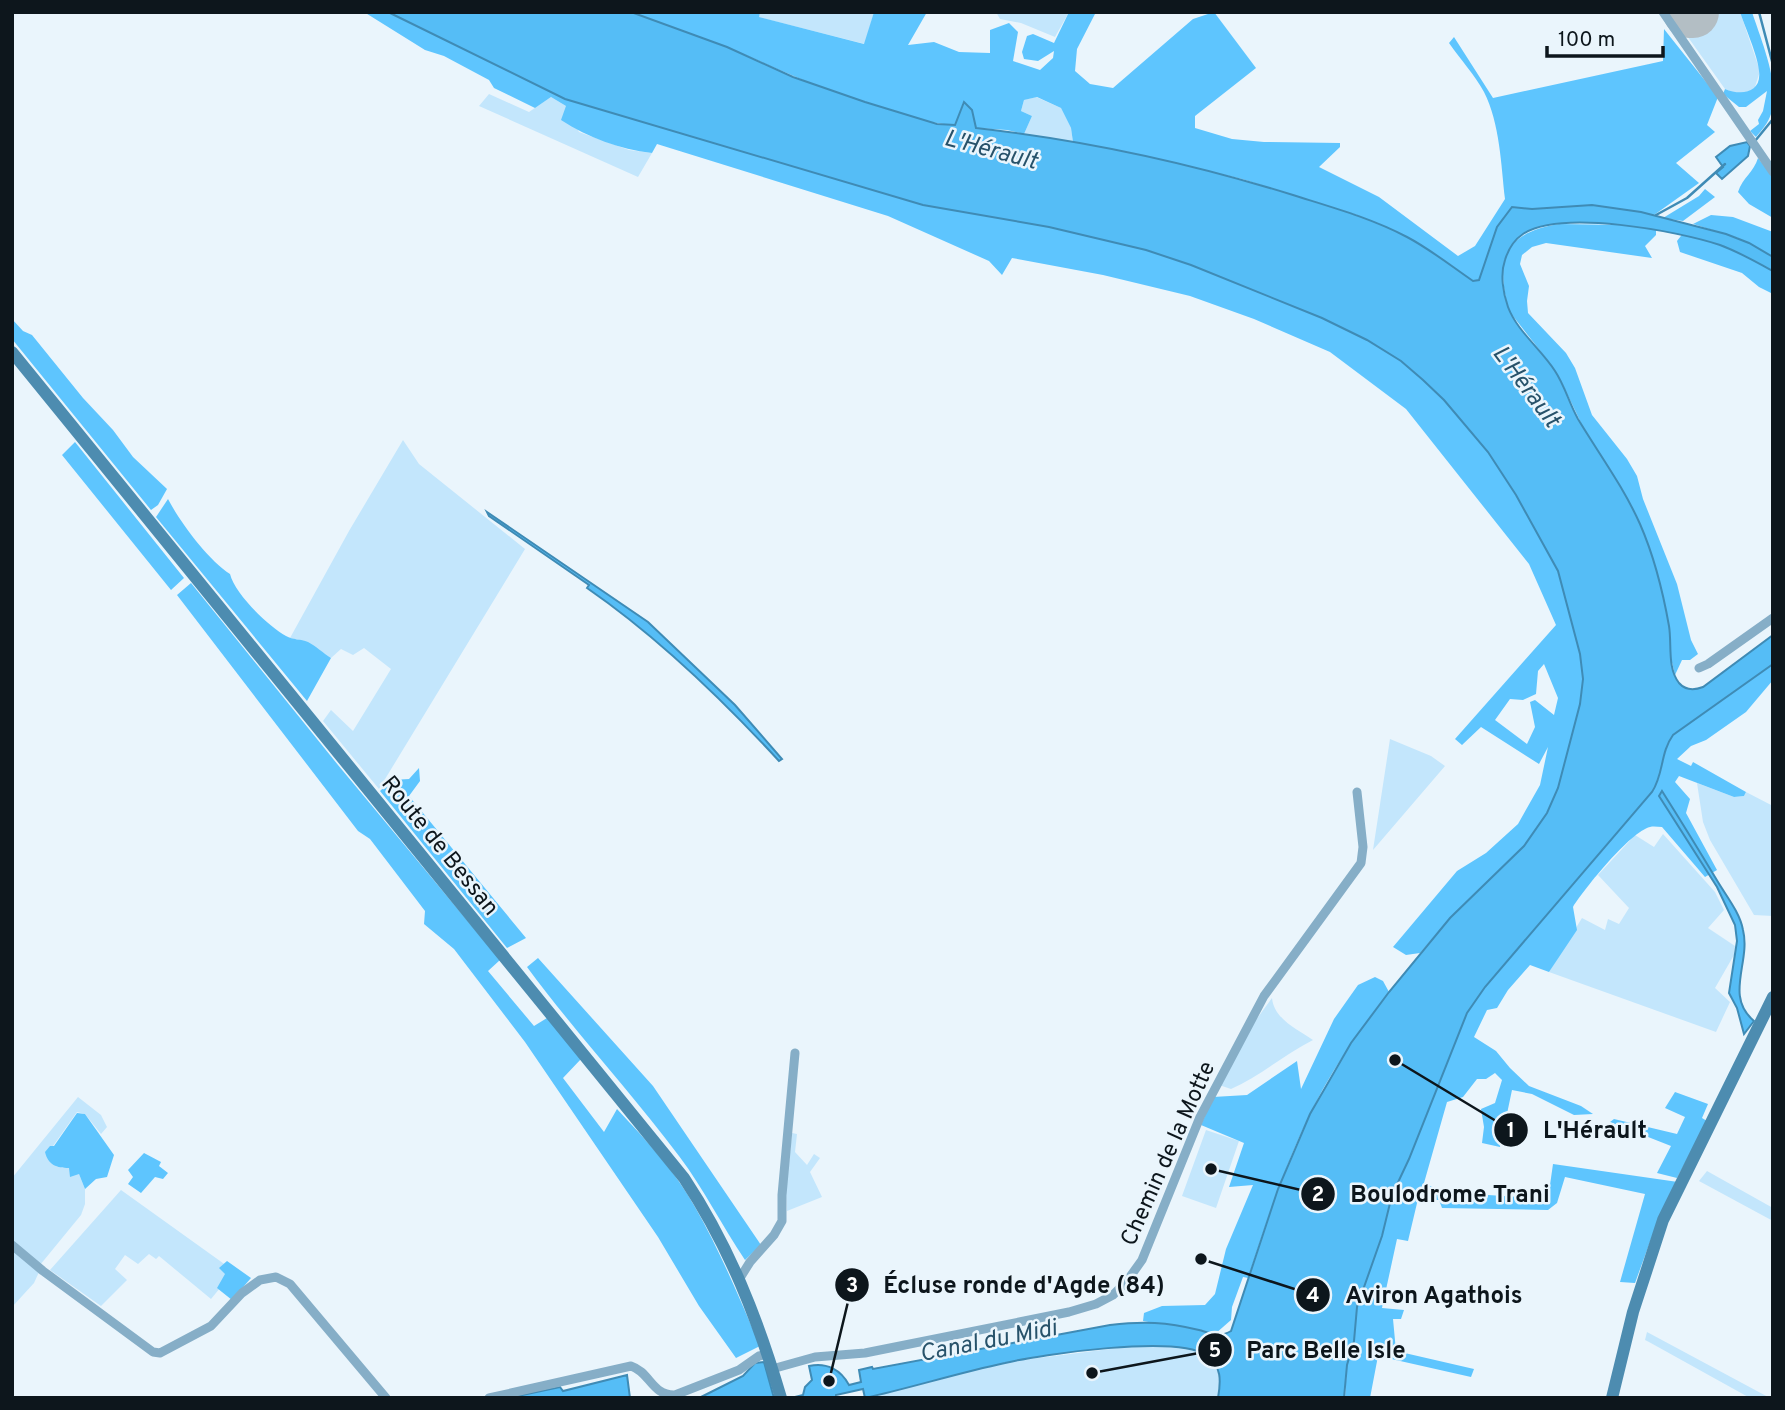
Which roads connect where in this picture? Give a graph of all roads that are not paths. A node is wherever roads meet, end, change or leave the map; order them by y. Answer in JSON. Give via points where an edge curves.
{"nodes":[{"id":1,"x":1663,"y":12,"type":"edge"},
{"id":2,"x":1773,"y":172,"type":"edge"},
{"id":3,"x":12,"y":352,"type":"edge"},
{"id":4,"x":1773,"y":618,"type":"edge"},
{"id":5,"x":1699,"y":668,"type":"dead end"},
{"id":6,"x":1357,"y":792,"type":"dead end"},
{"id":7,"x":1773,"y":997,"type":"edge"},
{"id":8,"x":795,"y":1053,"type":"dead end"},
{"id":9,"x":12,"y":1245,"type":"edge"},
{"id":10,"x":738,"y":1275,"type":"junction"},
{"id":11,"x":768,"y":1354,"type":"junction"},
{"id":12,"x":772,"y":1369,"type":"junction"},
{"id":13,"x":386,"y":1398,"type":"edge"},
{"id":14,"x":489,"y":1398,"type":"edge"},
{"id":15,"x":781,"y":1398,"type":"edge"},
{"id":16,"x":1612,"y":1398,"type":"edge"}],
"edges":[{"from":1,"to":2,"type":"street"},
{"from":3,"to":10,"type":"main road","name":"Route de Bessan","via":[[630,1109],[684,1178]]},
{"from":4,"to":5,"type":"street"},
{"from":6,"to":12,"type":"street","name":"Chemin de la Motte","via":[[1361,863],[1264,996],[1200,1117],[1148,1249],[1121,1287],[1096,1304],[1069,1312],[865,1353],[815,1357]]},
{"from":7,"to":16,"type":"main road","via":[[1663,1220]]},
{"from":8,"to":10,"type":"street","via":[[782,1221]]},
{"from":9,"to":13,"type":"street","via":[[160,1353],[211,1326],[260,1280],[276,1277],[290,1284]]},
{"from":10,"to":11,"type":"main road","name":"Route de Bessan"},
{"from":11,"to":12,"type":"main road","name":"Route de Bessan"},
{"from":11,"to":14,"type":"street","via":[[675,1395],[657,1391],[640,1368],[631,1366]]},
{"from":12,"to":15,"type":"main road","name":"Route de Bessan"}]}
